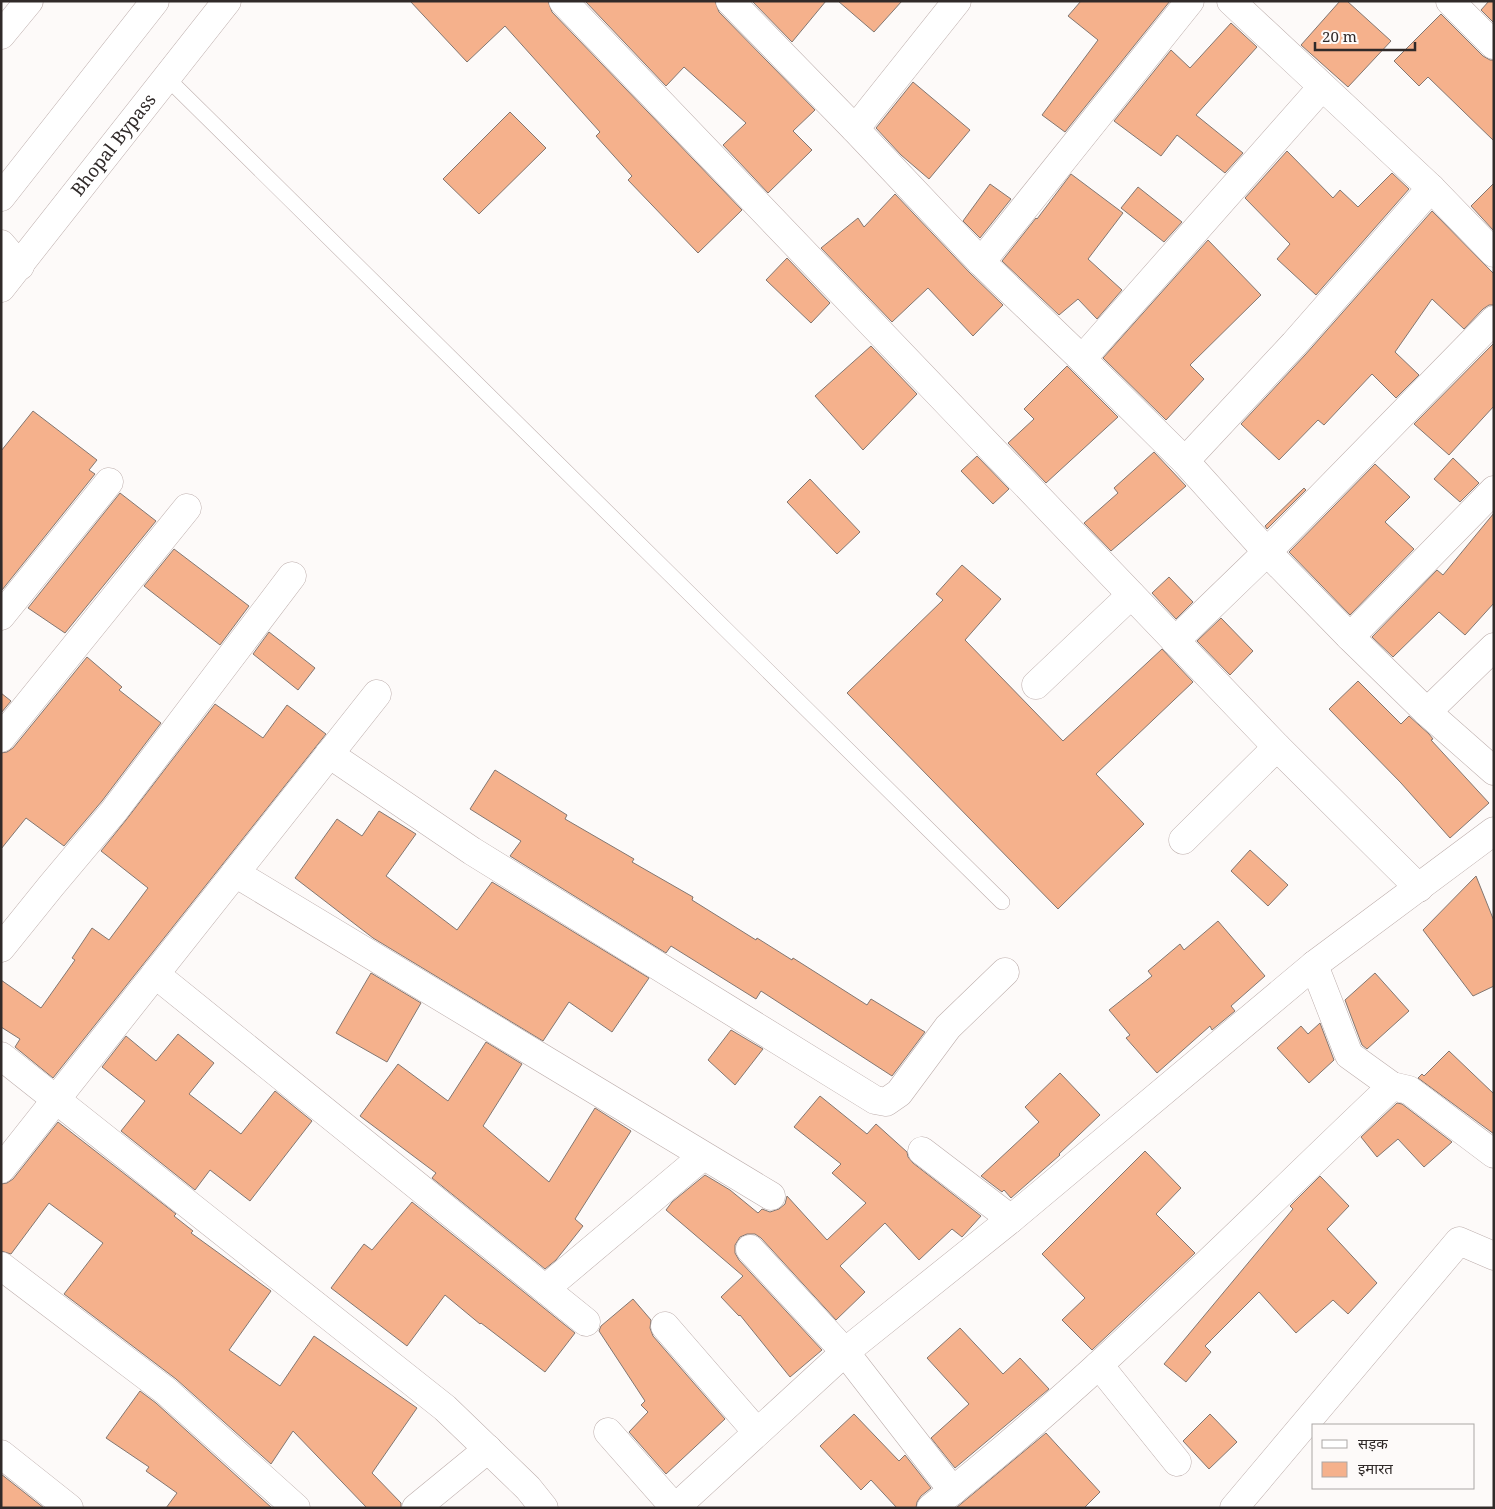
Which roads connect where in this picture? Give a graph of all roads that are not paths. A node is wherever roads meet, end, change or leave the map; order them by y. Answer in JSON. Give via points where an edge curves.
{"nodes":[{"id":1,"x":29,"y":1,"type":"edge"},
{"id":2,"x":155,"y":1,"type":"edge"},
{"id":3,"x":227,"y":1,"type":"edge"},
{"id":4,"x":563,"y":1,"type":"edge"},
{"id":5,"x":730,"y":1,"type":"edge"},
{"id":6,"x":957,"y":1,"type":"edge"},
{"id":7,"x":1190,"y":1,"type":"edge"},
{"id":8,"x":1231,"y":1,"type":"edge"},
{"id":9,"x":1450,"y":1,"type":"edge"},
{"id":10,"x":1,"y":35,"type":"edge"},
{"id":11,"x":1494,"y":45,"type":"edge"},
{"id":12,"x":166,"y":78,"type":"junction"},
{"id":13,"x":1322,"y":87,"type":"junction"},
{"id":14,"x":855,"y":129,"type":"junction"},
{"id":15,"x":1431,"y":188,"type":"junction"},
{"id":16,"x":1,"y":197,"type":"edge"},
{"id":17,"x":1,"y":244,"type":"edge"},
{"id":18,"x":1494,"y":253,"type":"edge"},
{"id":19,"x":981,"y":262,"type":"junction"},
{"id":20,"x":20,"y":266,"type":"junction"},
{"id":21,"x":1,"y":288,"type":"edge"},
{"id":22,"x":1494,"y":320,"type":"edge"},
{"id":23,"x":1082,"y":359,"type":"junction"},
{"id":24,"x":1185,"y":461,"type":"junction"},
{"id":25,"x":109,"y":482,"type":"dead end"},
{"id":26,"x":1494,"y":490,"type":"edge"},
{"id":27,"x":187,"y":508,"type":"dead end"},
{"id":28,"x":1267,"y":552,"type":"junction"},
{"id":29,"x":292,"y":576,"type":"dead end"},
{"id":30,"x":1131,"y":595,"type":"junction"},
{"id":31,"x":1,"y":616,"type":"edge"},
{"id":32,"x":1350,"y":637,"type":"junction"},
{"id":33,"x":1175,"y":641,"type":"junction"},
{"id":34,"x":1494,"y":647,"type":"edge"},
{"id":35,"x":1036,"y":685,"type":"dead end"},
{"id":36,"x":377,"y":694,"type":"dead end"},
{"id":37,"x":1427,"y":712,"type":"junction"},
{"id":38,"x":1,"y":738,"type":"edge"},
{"id":39,"x":1277,"y":747,"type":"junction"},
{"id":40,"x":329,"y":754,"type":"junction"},
{"id":41,"x":1494,"y":771,"type":"edge"},
{"id":42,"x":1494,"y":831,"type":"edge"},
{"id":43,"x":1183,"y":840,"type":"dead end"},
{"id":44,"x":235,"y":873,"type":"junction"},
{"id":45,"x":1419,"y":888,"type":"junction"},
{"id":46,"x":1002,"y":902,"type":"dead end"},
{"id":47,"x":1,"y":948,"type":"edge"},
{"id":48,"x":1314,"y":965,"type":"junction"},
{"id":49,"x":1005,"y":972,"type":"dead end"},
{"id":50,"x":155,"y":974,"type":"junction"},
{"id":51,"x":1,"y":1056,"type":"edge"},
{"id":52,"x":1392,"y":1086,"type":"junction"},
{"id":53,"x":56,"y":1100,"type":"junction"},
{"id":54,"x":922,"y":1151,"type":"dead end"},
{"id":55,"x":1494,"y":1154,"type":"edge"},
{"id":56,"x":702,"y":1156,"type":"junction"},
{"id":57,"x":1,"y":1169,"type":"edge"},
{"id":58,"x":771,"y":1196,"type":"dead end"},
{"id":59,"x":1011,"y":1219,"type":"junction"},
{"id":60,"x":750,"y":1249,"type":"dead end"},
{"id":61,"x":1494,"y":1256,"type":"edge"},
{"id":62,"x":1,"y":1266,"type":"edge"},
{"id":63,"x":545,"y":1289,"type":"junction"},
{"id":64,"x":586,"y":1322,"type":"dead end"},
{"id":65,"x":665,"y":1326,"type":"dead end"},
{"id":66,"x":845,"y":1352,"type":"junction"},
{"id":67,"x":1099,"y":1366,"type":"junction"},
{"id":68,"x":608,"y":1432,"type":"dead end"},
{"id":69,"x":757,"y":1432,"type":"junction"},
{"id":70,"x":488,"y":1450,"type":"junction"},
{"id":71,"x":1,"y":1454,"type":"edge"},
{"id":72,"x":1177,"y":1462,"type":"dead end"},
{"id":73,"x":953,"y":1491,"type":"junction"},
{"id":74,"x":69,"y":1508,"type":"edge"},
{"id":75,"x":296,"y":1508,"type":"edge"},
{"id":76,"x":416,"y":1508,"type":"edge"},
{"id":77,"x":544,"y":1508,"type":"edge"},
{"id":78,"x":675,"y":1508,"type":"edge"},
{"id":79,"x":931,"y":1508,"type":"edge"},
{"id":80,"x":1234,"y":1508,"type":"edge"}],
"edges":[{"from":1,"to":10,"type":"street"},
{"from":2,"to":16,"type":"street"},
{"from":3,"to":12,"type":"street","name":"Bhopal Bypass"},
{"from":4,"to":30,"type":"street"},
{"from":5,"to":14,"type":"street"},
{"from":6,"to":14,"type":"street"},
{"from":7,"to":19,"type":"street"},
{"from":8,"to":13,"type":"street"},
{"from":9,"to":11,"type":"street"},
{"from":12,"to":20,"type":"street","name":"Bhopal Bypass"},
{"from":12,"to":46,"type":"lane"},
{"from":13,"to":15,"type":"street"},
{"from":13,"to":23,"type":"street"},
{"from":14,"to":19,"type":"street"},
{"from":15,"to":18,"type":"street"},
{"from":15,"to":24,"type":"street","via":[[1294,344]]},
{"from":17,"to":20,"type":"street"},
{"from":19,"to":23,"type":"street"},
{"from":20,"to":21,"type":"street","name":"Bhopal Bypass"},
{"from":22,"to":28,"type":"street"},
{"from":23,"to":24,"type":"street"},
{"from":24,"to":28,"type":"street"},
{"from":25,"to":31,"type":"street"},
{"from":26,"to":32,"type":"street"},
{"from":27,"to":38,"type":"street"},
{"from":28,"to":32,"type":"street"},
{"from":28,"to":33,"type":"street"},
{"from":29,"to":47,"type":"street","via":[[114,810]]},
{"from":30,"to":33,"type":"street"},
{"from":30,"to":35,"type":"street"},
{"from":32,"to":37,"type":"street"},
{"from":33,"to":39,"type":"street"},
{"from":34,"to":37,"type":"street"},
{"from":36,"to":40,"type":"street"},
{"from":37,"to":41,"type":"street"},
{"from":39,"to":43,"type":"street"},
{"from":39,"to":45,"type":"street"},
{"from":40,"to":44,"type":"street"},
{"from":40,"to":49,"type":"street","via":[[472,852],[875,1100],[886,1102],[898,1093],[948,1027]]},
{"from":42,"to":45,"type":"street"},
{"from":44,"to":50,"type":"street"},
{"from":44,"to":56,"type":"street"},
{"from":45,"to":48,"type":"street"},
{"from":48,"to":52,"type":"street","via":[[1349,1055]]},
{"from":48,"to":59,"type":"street"},
{"from":50,"to":53,"type":"street"},
{"from":50,"to":63,"type":"street"},
{"from":51,"to":53,"type":"street"},
{"from":52,"to":55,"type":"street","via":[[1409,1090]]},
{"from":52,"to":67,"type":"street"},
{"from":53,"to":57,"type":"street"},
{"from":53,"to":70,"type":"street","via":[[445,1408]]},
{"from":54,"to":59,"type":"street"},
{"from":56,"to":58,"type":"street"},
{"from":56,"to":63,"type":"street"},
{"from":59,"to":66,"type":"street"},
{"from":60,"to":66,"type":"street"},
{"from":61,"to":80,"type":"street","via":[[1459,1241]]},
{"from":62,"to":75,"type":"street","via":[[166,1391]]},
{"from":63,"to":64,"type":"street"},
{"from":65,"to":69,"type":"street"},
{"from":66,"to":69,"type":"street"},
{"from":66,"to":73,"type":"street"},
{"from":67,"to":72,"type":"street"},
{"from":67,"to":73,"type":"street"},
{"from":68,"to":78,"type":"street"},
{"from":69,"to":78,"type":"street"},
{"from":70,"to":76,"type":"street"},
{"from":70,"to":77,"type":"street"},
{"from":71,"to":74,"type":"street"},
{"from":73,"to":79,"type":"street"}]}
